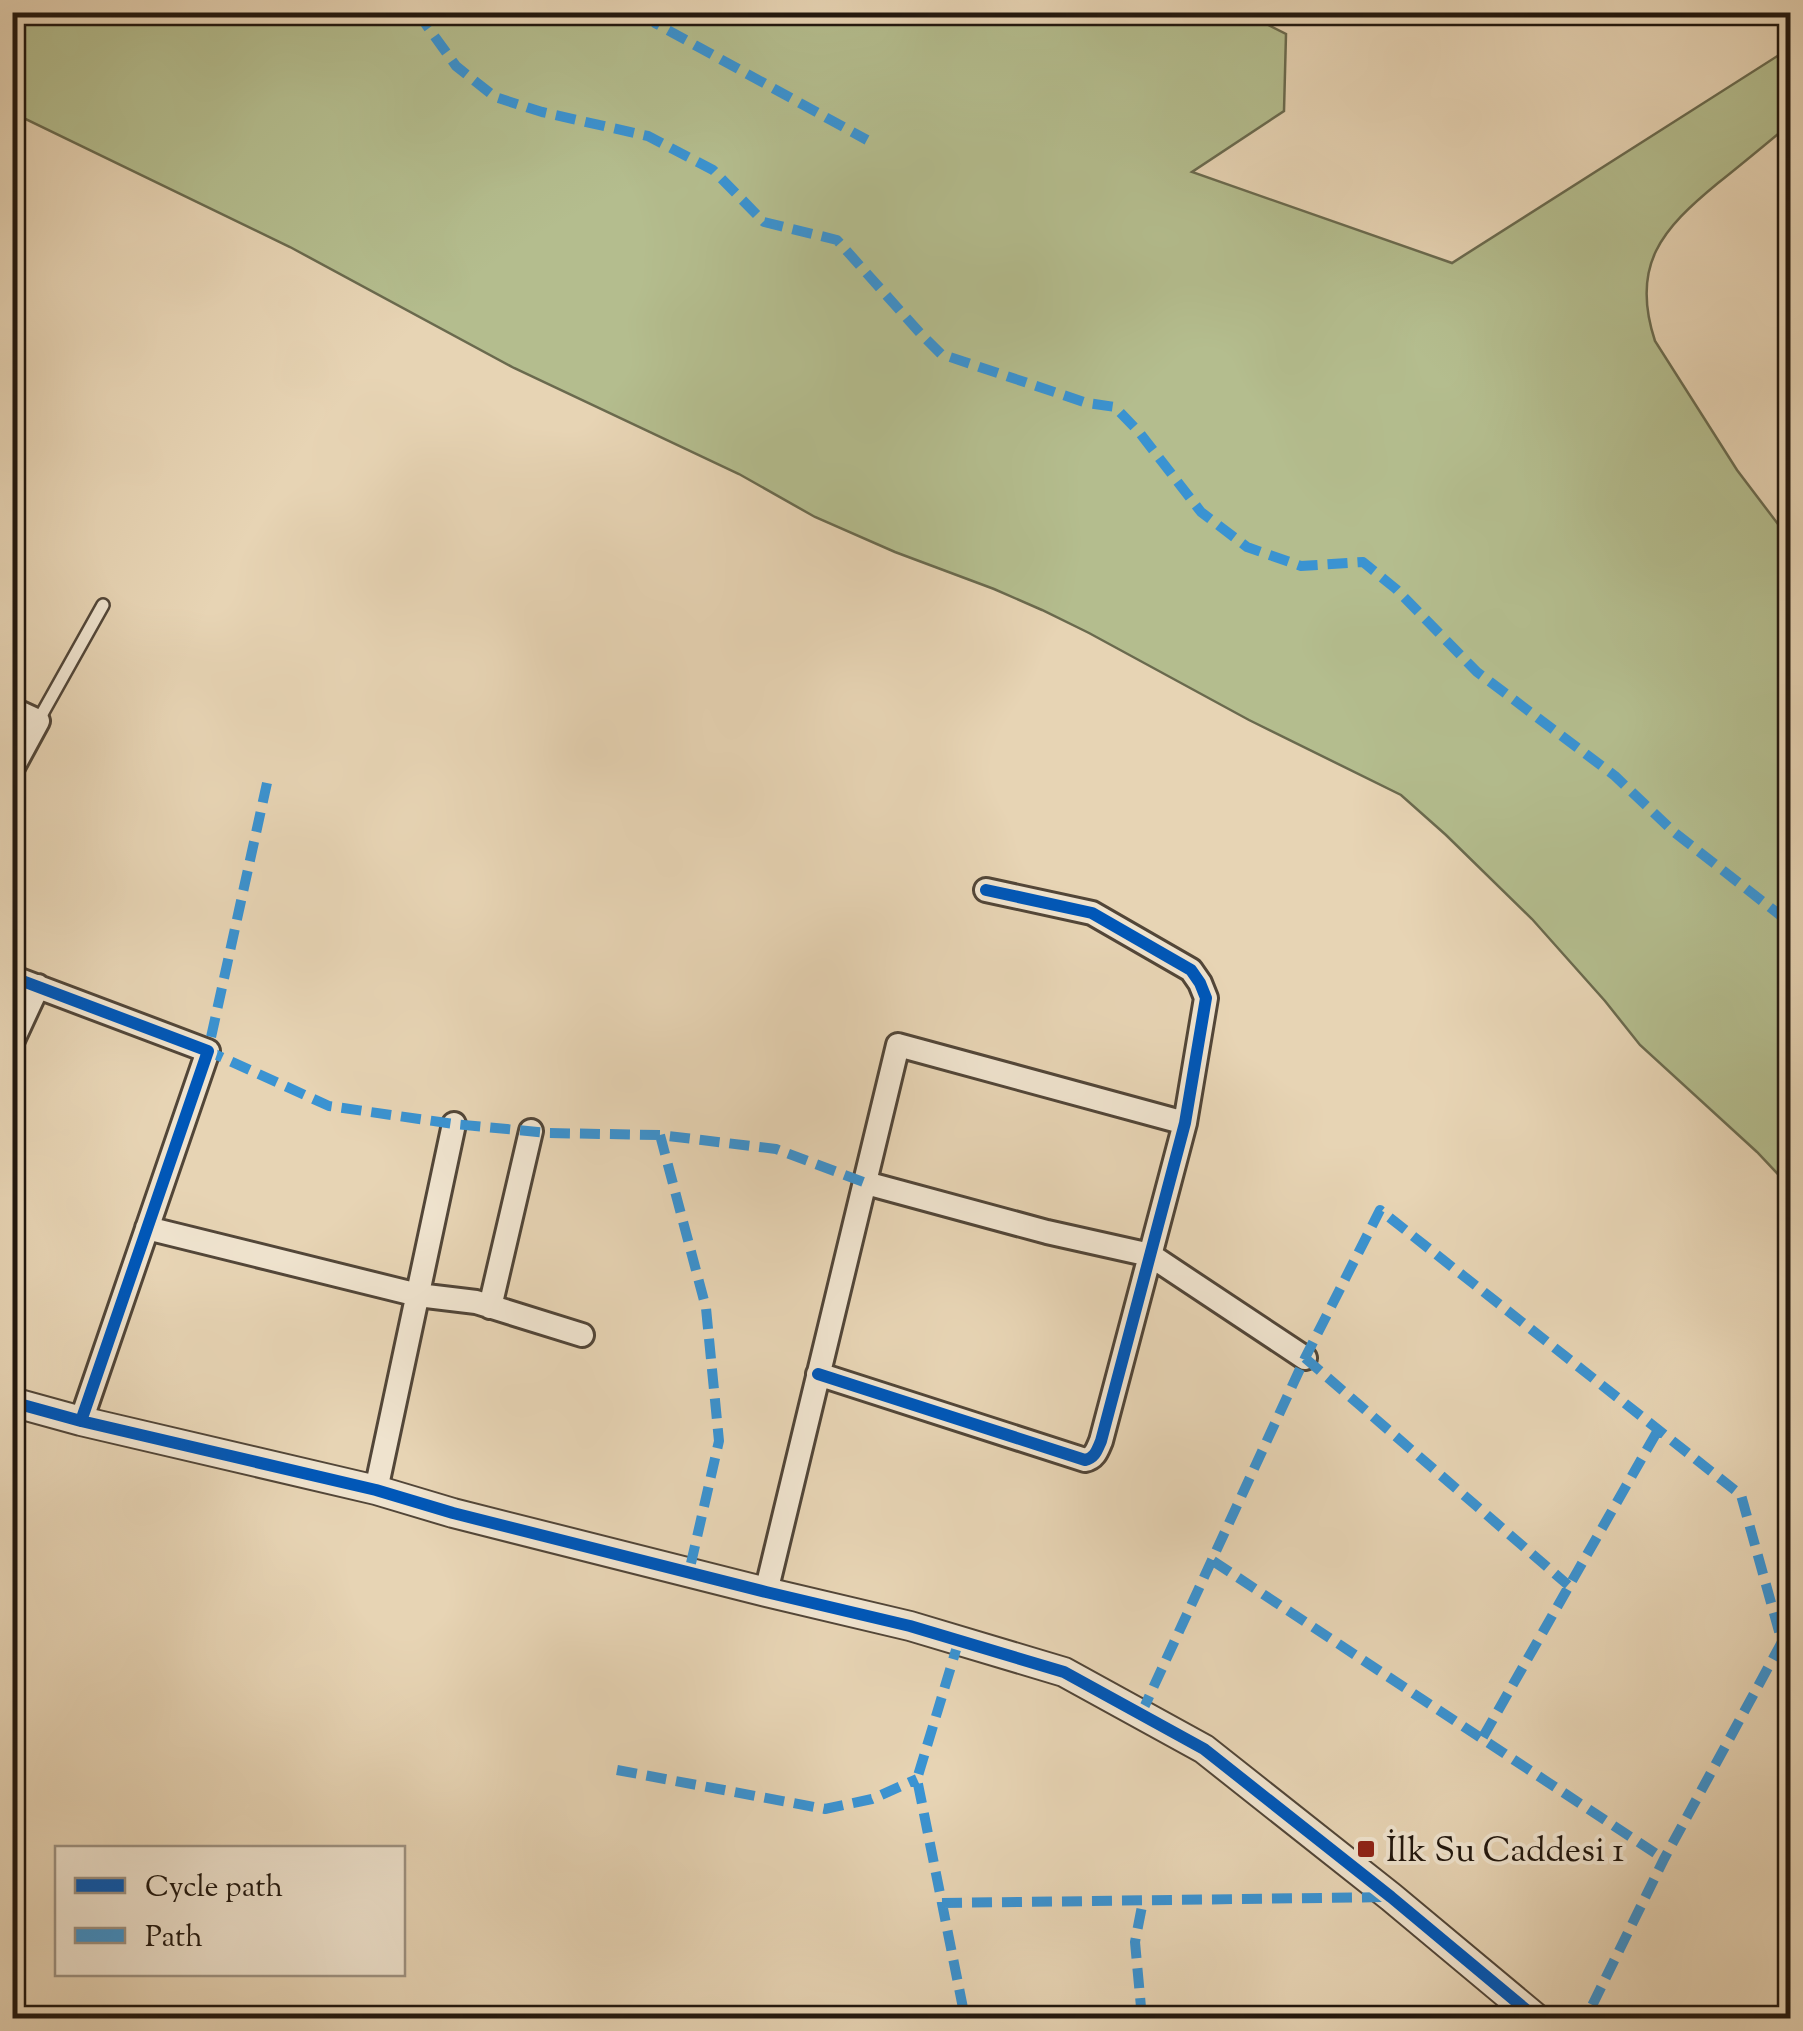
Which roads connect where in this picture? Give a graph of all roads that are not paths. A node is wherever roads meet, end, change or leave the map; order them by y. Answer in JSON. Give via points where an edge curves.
{"nodes":[{"id":1,"x":103,"y":605,"type":"dead end"},
{"id":2,"x":12,"y":709,"type":"edge"},
{"id":3,"x":38,"y":721,"type":"junction"},
{"id":4,"x":12,"y":769,"type":"edge"},
{"id":5,"x":986,"y":890,"type":"dead end"},
{"id":6,"x":12,"y":977,"type":"edge"},
{"id":7,"x":38,"y":986,"type":"junction"},
{"id":8,"x":12,"y":1042,"type":"edge"},
{"id":9,"x":1186,"y":1122,"type":"junction"},
{"id":10,"x":454,"y":1124,"type":"dead end"},
{"id":11,"x":530,"y":1131,"type":"dead end"},
{"id":12,"x":866,"y":1183,"type":"junction"},
{"id":13,"x":148,"y":1228,"type":"junction"},
{"id":14,"x":1150,"y":1256,"type":"junction"},
{"id":15,"x":418,"y":1294,"type":"junction"},
{"id":16,"x":490,"y":1307,"type":"junction"},
{"id":17,"x":582,"y":1335,"type":"dead end"},
{"id":18,"x":1306,"y":1358,"type":"dead end"},
{"id":19,"x":818,"y":1374,"type":"junction"},
{"id":20,"x":12,"y":1402,"type":"edge"},
{"id":21,"x":81,"y":1420,"type":"junction"},
{"id":22,"x":376,"y":1490,"type":"junction"},
{"id":23,"x":766,"y":1592,"type":"junction"},
{"id":24,"x":1536,"y":2018,"type":"edge"}],
"edges":[{"from":1,"to":3,"type":"lane"},
{"from":2,"to":3,"type":"street"},
{"from":3,"to":4,"type":"street"},
{"from":5,"to":9,"type":"street","via":[[1092,913],[1191,970],[1206,998]]},
{"from":6,"to":7,"type":"street"},
{"from":7,"to":8,"type":"street"},
{"from":7,"to":13,"type":"street","via":[[208,1051]]},
{"from":9,"to":12,"type":"street","via":[[898,1045]]},
{"from":9,"to":14,"type":"street"},
{"from":10,"to":15,"type":"street"},
{"from":11,"to":16,"type":"street"},
{"from":12,"to":14,"type":"street"},
{"from":12,"to":19,"type":"street"},
{"from":13,"to":15,"type":"street"},
{"from":13,"to":21,"type":"street"},
{"from":14,"to":18,"type":"street"},
{"from":14,"to":19,"type":"street","via":[[1101,1441],[1090,1458]]},
{"from":15,"to":16,"type":"street"},
{"from":15,"to":22,"type":"street"},
{"from":16,"to":17,"type":"street"},
{"from":19,"to":23,"type":"street"},
{"from":20,"to":21,"type":"street"},
{"from":21,"to":22,"type":"street"},
{"from":22,"to":23,"type":"street"},
{"from":23,"to":24,"type":"street","via":[[1064,1672],[1204,1749]]}]}
